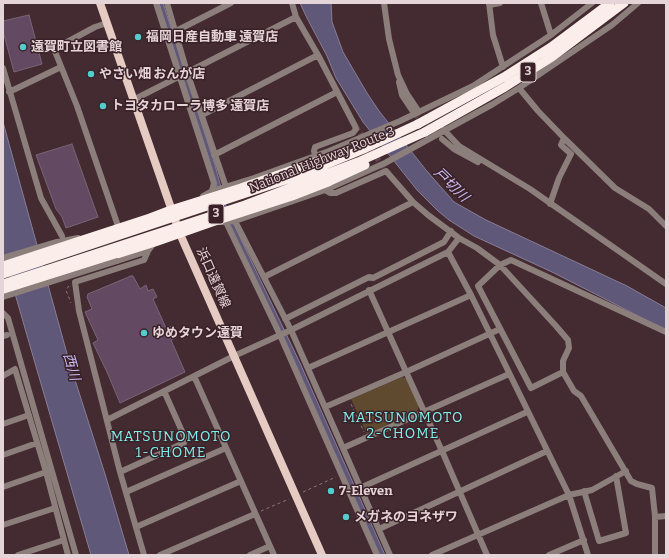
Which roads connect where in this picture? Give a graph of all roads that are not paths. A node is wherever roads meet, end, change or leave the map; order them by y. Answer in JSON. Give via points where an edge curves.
{"nodes":[{"id":1,"x":100,"y":3,"type":"edge"},
{"id":2,"x":156,"y":3,"type":"edge"},
{"id":3,"x":167,"y":3,"type":"edge"},
{"id":4,"x":231,"y":3,"type":"edge"},
{"id":5,"x":292,"y":3,"type":"edge"},
{"id":6,"x":384,"y":3,"type":"edge"},
{"id":7,"x":500,"y":3,"type":"edge"},
{"id":8,"x":541,"y":3,"type":"edge"},
{"id":9,"x":592,"y":3,"type":"edge"},
{"id":10,"x":610,"y":3,"type":"edge"},
{"id":11,"x":624,"y":3,"type":"edge"},
{"id":12,"x":638,"y":3,"type":"edge"},
{"id":13,"x":489,"y":4,"type":"edge"},
{"id":14,"x":296,"y":17,"type":"junction"},
{"id":15,"x":107,"y":23,"type":"junction"},
{"id":16,"x":176,"y":31,"type":"junction"},
{"id":17,"x":551,"y":35,"type":"junction"},
{"id":18,"x":318,"y":55,"type":"junction"},
{"id":19,"x":61,"y":67,"type":"junction"},
{"id":20,"x":503,"y":67,"type":"junction"},
{"id":21,"x":3,"y":68,"type":"edge"},
{"id":22,"x":187,"y":72,"type":"junction"},
{"id":23,"x":179,"y":76,"type":"junction"},
{"id":24,"x":519,"y":88,"type":"junction"},
{"id":25,"x":9,"y":92,"type":"junction"},
{"id":26,"x":337,"y":92,"type":"junction"},
{"id":27,"x":133,"y":100,"type":"junction"},
{"id":28,"x":417,"y":112,"type":"junction"},
{"id":29,"x":202,"y":115,"type":"junction"},
{"id":30,"x":444,"y":130,"type":"junction"},
{"id":31,"x":422,"y":136,"type":"junction"},
{"id":32,"x":564,"y":138,"type":"junction"},
{"id":33,"x":442,"y":139,"type":"tunnel mouth"},
{"id":34,"x":214,"y":155,"type":"junction"},
{"id":35,"x":318,"y":158,"type":"junction"},
{"id":36,"x":340,"y":158,"type":"junction"},
{"id":37,"x":487,"y":164,"type":"junction"},
{"id":38,"x":326,"y":186,"type":"junction"},
{"id":39,"x":226,"y":187,"type":"junction"},
{"id":40,"x":212,"y":191,"type":"junction"},
{"id":41,"x":203,"y":201,"type":"junction"},
{"id":42,"x":413,"y":202,"type":"junction"},
{"id":43,"x":550,"y":204,"type":"junction"},
{"id":44,"x":171,"y":210,"type":"junction"},
{"id":45,"x":663,"y":219,"type":"edge"},
{"id":46,"x":235,"y":221,"type":"junction"},
{"id":47,"x":212,"y":222,"type":"junction"},
{"id":48,"x":226,"y":222,"type":"junction"},
{"id":49,"x":666,"y":226,"type":"edge"},
{"id":50,"x":119,"y":229,"type":"junction"},
{"id":51,"x":451,"y":231,"type":"junction"},
{"id":52,"x":180,"y":234,"type":"junction"},
{"id":53,"x":62,"y":236,"type":"dead end"},
{"id":54,"x":459,"y":238,"type":"junction"},
{"id":55,"x":155,"y":242,"type":"junction"},
{"id":56,"x":58,"y":245,"type":"junction"},
{"id":57,"x":148,"y":251,"type":"junction"},
{"id":58,"x":448,"y":252,"type":"junction"},
{"id":59,"x":3,"y":258,"type":"edge"},
{"id":60,"x":500,"y":265,"type":"junction"},
{"id":61,"x":3,"y":266,"type":"edge"},
{"id":62,"x":69,"y":273,"type":"junction"},
{"id":63,"x":3,"y":274,"type":"edge"},
{"id":64,"x":264,"y":277,"type":"junction"},
{"id":65,"x":3,"y":284,"type":"edge"},
{"id":66,"x":666,"y":284,"type":"edge"},
{"id":67,"x":3,"y":290,"type":"edge"},
{"id":68,"x":369,"y":290,"type":"junction"},
{"id":69,"x":470,"y":295,"type":"junction"},
{"id":70,"x":3,"y":297,"type":"edge"},
{"id":71,"x":3,"y":313,"type":"edge"},
{"id":72,"x":285,"y":319,"type":"junction"},
{"id":73,"x":500,"y":328,"type":"junction"},
{"id":74,"x":291,"y":330,"type":"junction"},
{"id":75,"x":388,"y":332,"type":"junction"},
{"id":76,"x":666,"y":332,"type":"edge"},
{"id":77,"x":490,"y":334,"type":"junction"},
{"id":78,"x":280,"y":335,"type":"junction"},
{"id":79,"x":234,"y":356,"type":"junction"},
{"id":80,"x":308,"y":368,"type":"junction"},
{"id":81,"x":406,"y":372,"type":"junction"},
{"id":82,"x":563,"y":372,"type":"junction"},
{"id":83,"x":509,"y":374,"type":"junction"},
{"id":84,"x":3,"y":376,"type":"edge"},
{"id":85,"x":194,"y":376,"type":"junction"},
{"id":86,"x":164,"y":391,"type":"junction"},
{"id":87,"x":324,"y":407,"type":"junction"},
{"id":88,"x":425,"y":412,"type":"junction"},
{"id":89,"x":527,"y":412,"type":"junction"},
{"id":90,"x":29,"y":415,"type":"junction"},
{"id":91,"x":107,"y":420,"type":"junction"},
{"id":92,"x":3,"y":424,"type":"edge"},
{"id":93,"x":37,"y":443,"type":"junction"},
{"id":94,"x":226,"y":448,"type":"junction"},
{"id":95,"x":343,"y":448,"type":"junction"},
{"id":96,"x":442,"y":451,"type":"junction"},
{"id":97,"x":547,"y":451,"type":"junction"},
{"id":98,"x":3,"y":455,"type":"edge"},
{"id":99,"x":626,"y":471,"type":"junction"},
{"id":100,"x":46,"y":472,"type":"junction"},
{"id":101,"x":120,"y":472,"type":"junction"},
{"id":102,"x":616,"y":476,"type":"junction"},
{"id":103,"x":241,"y":481,"type":"junction"},
{"id":104,"x":3,"y":487,"type":"edge"},
{"id":105,"x":360,"y":488,"type":"junction"},
{"id":106,"x":584,"y":491,"type":"junction"},
{"id":107,"x":126,"y":492,"type":"junction"},
{"id":108,"x":460,"y":492,"type":"junction"},
{"id":109,"x":569,"y":495,"type":"junction"},
{"id":110,"x":55,"y":508,"type":"junction"},
{"id":111,"x":255,"y":514,"type":"junction"},
{"id":112,"x":666,"y":516,"type":"edge"},
{"id":113,"x":655,"y":517,"type":"junction"},
{"id":114,"x":3,"y":525,"type":"edge"},
{"id":115,"x":136,"y":527,"type":"junction"},
{"id":116,"x":379,"y":529,"type":"junction"},
{"id":117,"x":478,"y":534,"type":"junction"},
{"id":118,"x":64,"y":540,"type":"junction"},
{"id":119,"x":584,"y":540,"type":"junction"},
{"id":120,"x":270,"y":546,"type":"junction"},
{"id":121,"x":18,"y":555,"type":"edge"},
{"id":122,"x":68,"y":555,"type":"edge"},
{"id":123,"x":76,"y":555,"type":"edge"},
{"id":124,"x":144,"y":555,"type":"edge"},
{"id":125,"x":160,"y":555,"type":"edge"},
{"id":126,"x":250,"y":555,"type":"edge"},
{"id":127,"x":274,"y":555,"type":"edge"},
{"id":128,"x":322,"y":555,"type":"edge"},
{"id":129,"x":377,"y":555,"type":"edge"},
{"id":130,"x":390,"y":555,"type":"edge"},
{"id":131,"x":432,"y":555,"type":"edge"},
{"id":132,"x":487,"y":555,"type":"edge"},
{"id":133,"x":549,"y":555,"type":"edge"},
{"id":134,"x":588,"y":555,"type":"edge"},
{"id":135,"x":655,"y":555,"type":"edge"}],
"edges":[{"from":1,"to":15,"type":"main road","name":"浜口遠賀線"},
{"from":2,"to":23,"type":"street"},
{"from":3,"to":16,"type":"street"},
{"from":4,"to":16,"type":"street"},
{"from":5,"to":14,"type":"street"},
{"from":6,"to":28,"type":"street","via":[[398,75]]},
{"from":7,"to":13,"type":"street"},
{"from":8,"to":17,"type":"street"},
{"from":9,"to":17,"type":"street"},
{"from":10,"to":36,"type":"highway","name":"National Highway Route 3","number":"3","bridge":true,"via":[[552,48],[504,77],[418,124]]},
{"from":11,"to":31,"type":"highway","name":"National Highway Route 3","number":"3","via":[[532,70]]},
{"from":12,"to":24,"type":"street","via":[[612,25]]},
{"from":13,"to":20,"type":"street","via":[[493,35]]},
{"from":14,"to":18,"type":"street"},
{"from":14,"to":22,"type":"street"},
{"from":15,"to":19,"type":"street","via":[[54,49]]},
{"from":15,"to":27,"type":"main road","name":"浜口遠賀線"},
{"from":16,"to":22,"type":"street"},
{"from":17,"to":20,"type":"street"},
{"from":18,"to":26,"type":"street"},
{"from":18,"to":29,"type":"street"},
{"from":19,"to":25,"type":"street"},
{"from":19,"to":50,"type":"street"},
{"from":20,"to":28,"type":"street","via":[[473,86]]},
{"from":21,"to":25,"type":"street"},
{"from":22,"to":23,"type":"street"},
{"from":22,"to":29,"type":"street"},
{"from":23,"to":27,"type":"street"},
{"from":23,"to":40,"type":"street","via":[[214,183]]},
{"from":24,"to":30,"type":"street"},
{"from":24,"to":32,"type":"street"},
{"from":25,"to":53,"type":"street","via":[[41,198]]},
{"from":26,"to":34,"type":"street"},
{"from":26,"to":35,"type":"street","via":[[356,129],[353,133],[315,147],[314,151]]},
{"from":27,"to":44,"type":"main road","name":"浜口遠賀線"},
{"from":28,"to":35,"type":"street"},
{"from":29,"to":34,"type":"street"},
{"from":30,"to":31,"type":"street"},
{"from":30,"to":37,"type":"street","via":[[459,146]]},
{"from":31,"to":38,"type":"highway","bridge":true},
{"from":31,"to":38,"type":"street","via":[[385,163]]},
{"from":31,"to":65,"type":"highway","name":"National Highway Route 3","number":"3","bridge":true,"via":[[245,205]]},
{"from":32,"to":43,"type":"street","via":[[560,145],[571,154]]},
{"from":32,"to":45,"type":"street","via":[[615,188]]},
{"from":33,"to":37,"type":"street","via":[[476,162]]},
{"from":34,"to":39,"type":"street"},
{"from":35,"to":36,"type":"highway"},
{"from":35,"to":39,"type":"street"},
{"from":35,"to":41,"type":"highway"},
{"from":36,"to":63,"type":"highway","name":"National Highway Route 3","number":"3","bridge":true,"via":[[246,194]]},
{"from":37,"to":43,"type":"street","via":[[518,181]]},
{"from":38,"to":42,"type":"street","via":[[330,193],[336,193],[386,170]]},
{"from":38,"to":46,"type":"street"},
{"from":38,"to":47,"type":"highway"},
{"from":39,"to":40,"type":"street"},
{"from":40,"to":41,"type":"street","via":[[203,196]]},
{"from":41,"to":44,"type":"highway"},
{"from":42,"to":51,"type":"street"},
{"from":42,"to":64,"type":"street"},
{"from":43,"to":66,"type":"street"},
{"from":44,"to":50,"type":"highway"},
{"from":44,"to":52,"type":"main road","name":"浜口遠賀線"},
{"from":45,"to":49,"type":"street"},
{"from":46,"to":48,"type":"street"},
{"from":46,"to":64,"type":"street"},
{"from":47,"to":48,"type":"street"},
{"from":47,"to":52,"type":"highway"},
{"from":48,"to":78,"type":"street"},
{"from":50,"to":56,"type":"highway"},
{"from":51,"to":54,"type":"street"},
{"from":51,"to":72,"type":"street","via":[[444,242]]},
{"from":52,"to":55,"type":"highway"},
{"from":52,"to":79,"type":"main road","name":"浜口遠賀線"},
{"from":54,"to":58,"type":"street"},
{"from":54,"to":60,"type":"street"},
{"from":55,"to":57,"type":"street"},
{"from":55,"to":62,"type":"highway"},
{"from":56,"to":59,"type":"street"},
{"from":56,"to":61,"type":"highway"},
{"from":57,"to":62,"type":"street","bridge":true},
{"from":57,"to":91,"type":"street","via":[[144,260],[75,282],[79,311]]},
{"from":58,"to":68,"type":"street"},
{"from":58,"to":69,"type":"street"},
{"from":60,"to":73,"type":"street","via":[[478,286]]},
{"from":60,"to":76,"type":"street","via":[[511,260]]},
{"from":60,"to":82,"type":"street","via":[[568,340],[569,348],[563,361]]},
{"from":62,"to":67,"type":"highway"},
{"from":62,"to":70,"type":"street","bridge":true},
{"from":64,"to":72,"type":"street"},
{"from":68,"to":74,"type":"street"},
{"from":68,"to":75,"type":"street"},
{"from":69,"to":75,"type":"street"},
{"from":69,"to":77,"type":"street"},
{"from":71,"to":123,"type":"street","via":[[8,318]]},
{"from":72,"to":74,"type":"street"},
{"from":73,"to":77,"type":"street"},
{"from":73,"to":82,"type":"street","via":[[531,388]]},
{"from":74,"to":78,"type":"street"},
{"from":74,"to":80,"type":"street"},
{"from":75,"to":80,"type":"street"},
{"from":75,"to":81,"type":"street"},
{"from":77,"to":81,"type":"street"},
{"from":77,"to":83,"type":"street"},
{"from":78,"to":79,"type":"street"},
{"from":78,"to":129,"type":"street"},
{"from":79,"to":85,"type":"street"},
{"from":79,"to":128,"type":"main road","name":"浜口遠賀線"},
{"from":80,"to":87,"type":"street"},
{"from":81,"to":87,"type":"street"},
{"from":81,"to":88,"type":"street"},
{"from":82,"to":99,"type":"street","via":[[574,391],[581,396]]},
{"from":83,"to":88,"type":"street"},
{"from":83,"to":89,"type":"street"},
{"from":84,"to":90,"type":"street","via":[[15,369]]},
{"from":85,"to":86,"type":"street"},
{"from":85,"to":94,"type":"street"},
{"from":86,"to":91,"type":"street"},
{"from":86,"to":101,"type":"street","via":[[185,438],[184,443]]},
{"from":87,"to":95,"type":"street"},
{"from":88,"to":95,"type":"street"},
{"from":88,"to":96,"type":"street"},
{"from":89,"to":96,"type":"street"},
{"from":89,"to":97,"type":"street"},
{"from":90,"to":92,"type":"street"},
{"from":90,"to":93,"type":"street"},
{"from":91,"to":101,"type":"street"},
{"from":93,"to":98,"type":"street"},
{"from":93,"to":100,"type":"street"},
{"from":94,"to":103,"type":"street"},
{"from":94,"to":107,"type":"street"},
{"from":95,"to":105,"type":"street"},
{"from":96,"to":105,"type":"street"},
{"from":96,"to":108,"type":"street"},
{"from":97,"to":108,"type":"street"},
{"from":97,"to":109,"type":"street"},
{"from":99,"to":102,"type":"street"},
{"from":99,"to":113,"type":"street","via":[[637,484],[652,488]]},
{"from":100,"to":104,"type":"street"},
{"from":100,"to":110,"type":"street"},
{"from":101,"to":107,"type":"street"},
{"from":102,"to":106,"type":"street","via":[[592,490]]},
{"from":102,"to":106,"type":"street","via":[[626,533],[599,541]]},
{"from":103,"to":111,"type":"street"},
{"from":103,"to":115,"type":"street"},
{"from":105,"to":116,"type":"street"},
{"from":106,"to":109,"type":"street"},
{"from":107,"to":115,"type":"street"},
{"from":108,"to":116,"type":"street"},
{"from":108,"to":117,"type":"street"},
{"from":109,"to":117,"type":"street"},
{"from":109,"to":119,"type":"street"},
{"from":110,"to":114,"type":"street"},
{"from":110,"to":118,"type":"street"},
{"from":111,"to":120,"type":"street"},
{"from":111,"to":125,"type":"street"},
{"from":112,"to":113,"type":"street"},
{"from":113,"to":135,"type":"street"},
{"from":115,"to":124,"type":"street"},
{"from":116,"to":130,"type":"street"},
{"from":117,"to":131,"type":"street"},
{"from":117,"to":132,"type":"street"},
{"from":118,"to":121,"type":"street"},
{"from":118,"to":122,"type":"street"},
{"from":119,"to":133,"type":"street"},
{"from":119,"to":134,"type":"street"},
{"from":120,"to":126,"type":"street"},
{"from":120,"to":127,"type":"street"}]}
